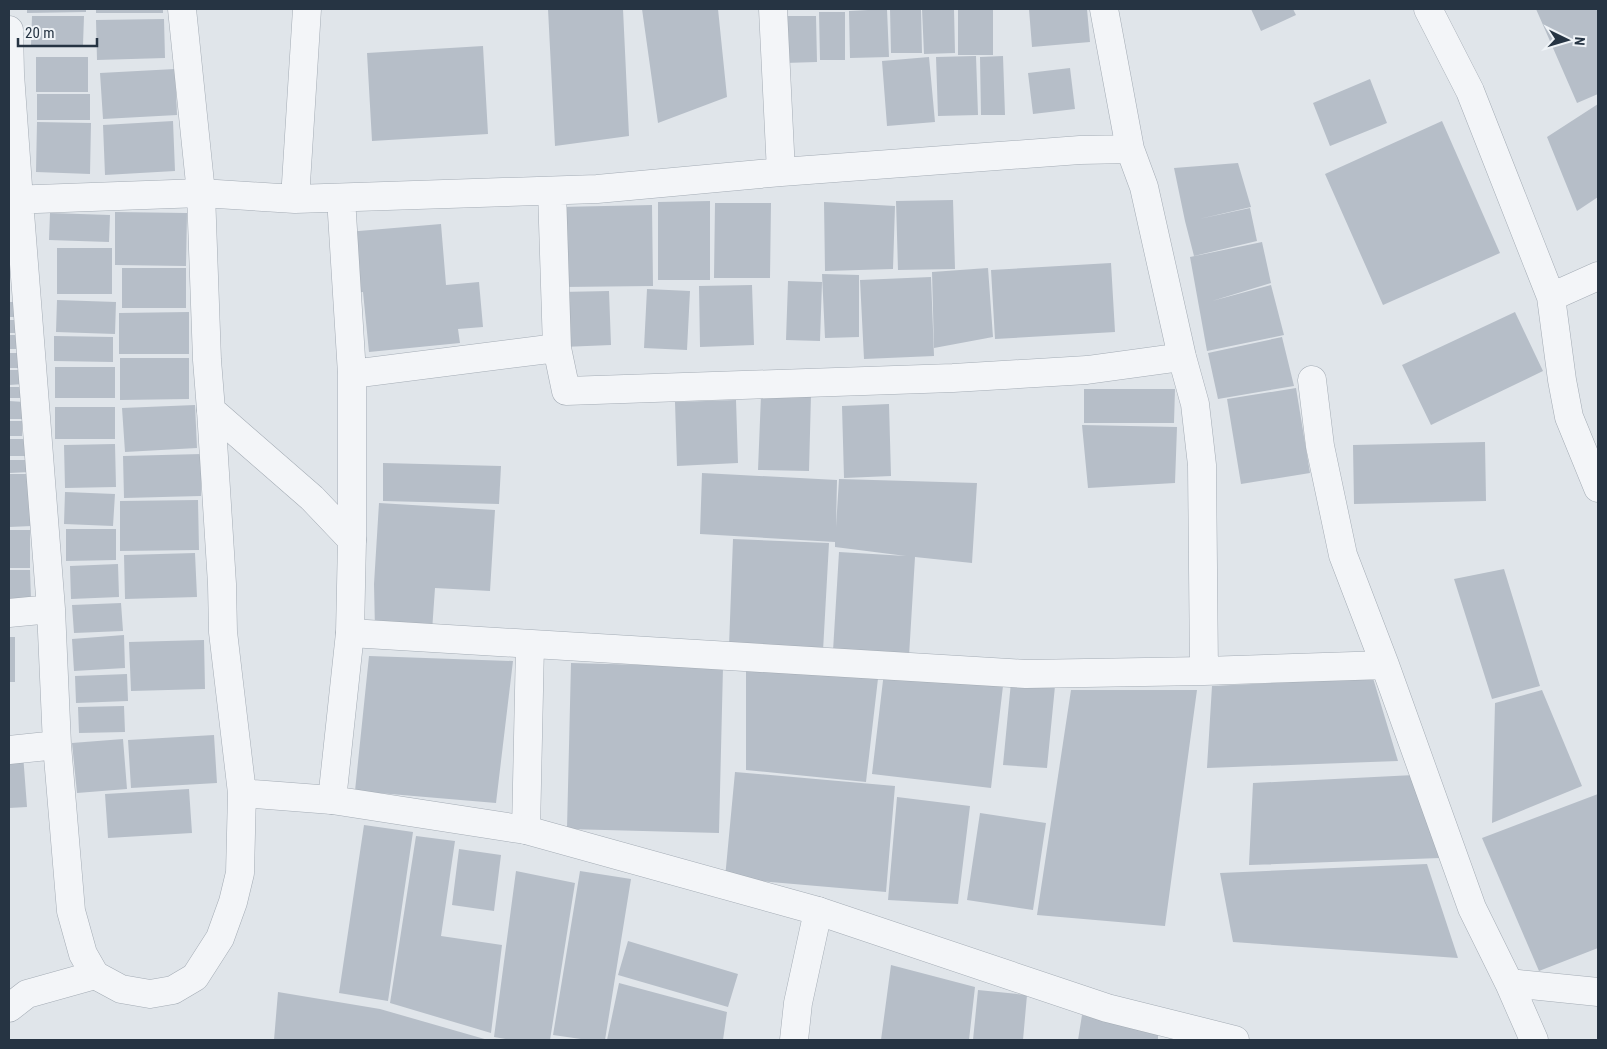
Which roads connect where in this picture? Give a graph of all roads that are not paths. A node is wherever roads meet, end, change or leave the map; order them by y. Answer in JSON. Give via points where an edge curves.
{"nodes":[{"id":1,"x":182,"y":9,"type":"edge"},
{"id":2,"x":307,"y":9,"type":"edge"},
{"id":3,"x":773,"y":9,"type":"edge"},
{"id":4,"x":1104,"y":9,"type":"edge"},
{"id":5,"x":1428,"y":9,"type":"edge"},
{"id":6,"x":9,"y":30,"type":"edge"},
{"id":7,"x":10,"y":74,"type":"edge"},
{"id":8,"x":1130,"y":149,"type":"junction"},
{"id":9,"x":781,"y":172,"type":"junction"},
{"id":10,"x":552,"y":191,"type":"junction"},
{"id":11,"x":201,"y":194,"type":"junction"},
{"id":12,"x":341,"y":198,"type":"junction"},
{"id":13,"x":295,"y":199,"type":"junction"},
{"id":14,"x":14,"y":200,"type":"edge"},
{"id":15,"x":1598,"y":276,"type":"edge"},
{"id":16,"x":1551,"y":297,"type":"junction"},
{"id":17,"x":557,"y":348,"type":"junction"},
{"id":18,"x":1182,"y":357,"type":"junction"},
{"id":19,"x":352,"y":374,"type":"junction"},
{"id":20,"x":1312,"y":380,"type":"dead end"},
{"id":21,"x":211,"y":410,"type":"junction"},
{"id":22,"x":1598,"y":488,"type":"edge"},
{"id":23,"x":352,"y":540,"type":"junction"},
{"id":24,"x":51,"y":609,"type":"junction"},
{"id":25,"x":9,"y":613,"type":"edge"},
{"id":26,"x":350,"y":634,"type":"junction"},
{"id":27,"x":530,"y":645,"type":"junction"},
{"id":28,"x":1385,"y":665,"type":"junction"},
{"id":29,"x":1204,"y":671,"type":"junction"},
{"id":30,"x":57,"y":745,"type":"junction"},
{"id":31,"x":9,"y":750,"type":"edge"},
{"id":32,"x":242,"y":793,"type":"junction"},
{"id":33,"x":332,"y":800,"type":"junction"},
{"id":34,"x":526,"y":830,"type":"junction"},
{"id":35,"x":818,"y":911,"type":"junction"},
{"id":36,"x":95,"y":975,"type":"junction"},
{"id":37,"x":1509,"y":983,"type":"junction"},
{"id":38,"x":1598,"y":992,"type":"edge"},
{"id":39,"x":9,"y":1008,"type":"edge"},
{"id":40,"x":794,"y":1040,"type":"edge"},
{"id":41,"x":1235,"y":1040,"type":"edge"},
{"id":42,"x":1534,"y":1040,"type":"edge"}],
"edges":[{"from":1,"to":11,"type":"street"},
{"from":2,"to":13,"type":"street"},
{"from":3,"to":9,"type":"street"},
{"from":4,"to":8,"type":"street"},
{"from":5,"to":16,"type":"street","via":[[1470,91]]},
{"from":6,"to":7,"type":"street"},
{"from":7,"to":14,"type":"street"},
{"from":8,"to":9,"type":"street"},
{"from":8,"to":18,"type":"street","via":[[1144,187]]},
{"from":9,"to":10,"type":"street"},
{"from":10,"to":12,"type":"street"},
{"from":10,"to":17,"type":"street"},
{"from":11,"to":13,"type":"street"},
{"from":11,"to":14,"type":"street"},
{"from":11,"to":21,"type":"street"},
{"from":12,"to":13,"type":"street"},
{"from":12,"to":19,"type":"street"},
{"from":14,"to":24,"type":"street"},
{"from":15,"to":16,"type":"street"},
{"from":16,"to":22,"type":"street","via":[[1569,417]]},
{"from":17,"to":18,"type":"street","via":[[566,391],[953,378],[1087,370]]},
{"from":17,"to":19,"type":"street"},
{"from":18,"to":29,"type":"street","via":[[1195,404],[1202,465]]},
{"from":19,"to":23,"type":"street"},
{"from":20,"to":28,"type":"street","via":[[1320,446],[1343,555]]},
{"from":21,"to":23,"type":"street","via":[[312,498]]},
{"from":21,"to":32,"type":"street","via":[[225,651]]},
{"from":23,"to":26,"type":"street"},
{"from":24,"to":25,"type":"street"},
{"from":24,"to":30,"type":"street"},
{"from":26,"to":27,"type":"street"},
{"from":26,"to":33,"type":"street"},
{"from":27,"to":29,"type":"street","via":[[1026,674]]},
{"from":27,"to":34,"type":"street"},
{"from":28,"to":29,"type":"street"},
{"from":28,"to":37,"type":"street","via":[[1472,908]]},
{"from":30,"to":31,"type":"street"},
{"from":30,"to":36,"type":"street","via":[[71,911],[83,954]]},
{"from":32,"to":33,"type":"street"},
{"from":32,"to":36,"type":"street","via":[[240,873],[233,902],[220,938],[195,977],[173,990],[150,994],[121,990]]},
{"from":33,"to":34,"type":"street"},
{"from":34,"to":35,"type":"street"},
{"from":35,"to":40,"type":"street","via":[[798,1003]]},
{"from":35,"to":41,"type":"street","via":[[1107,1008]]},
{"from":36,"to":39,"type":"street","via":[[27,994]]},
{"from":37,"to":38,"type":"street"},
{"from":37,"to":42,"type":"street"}]}
